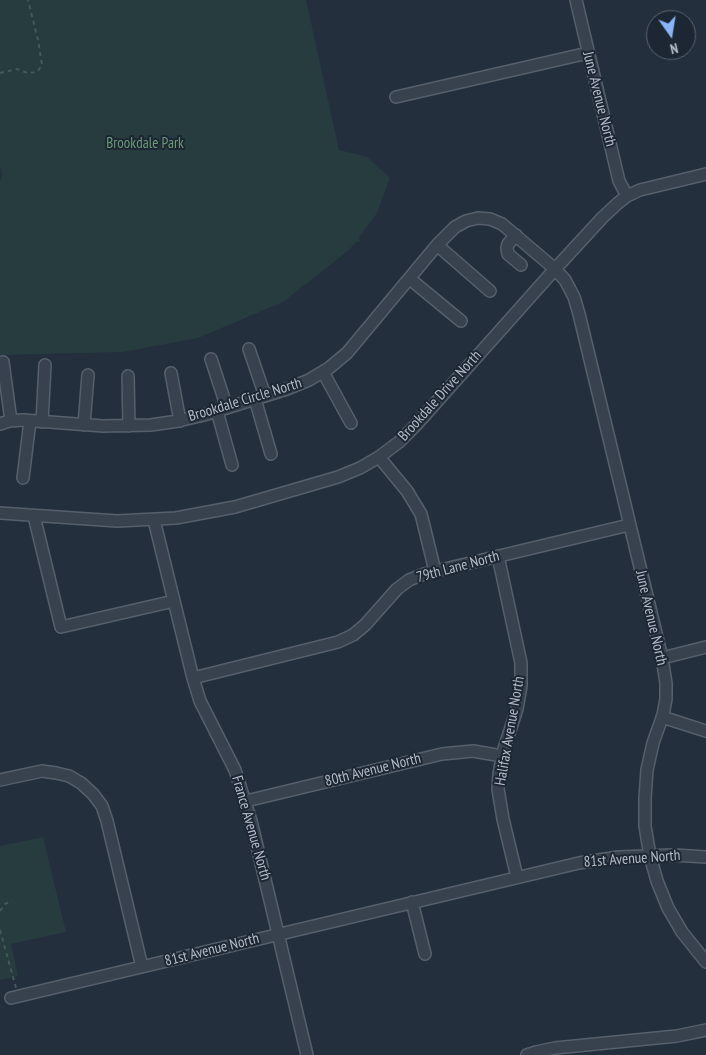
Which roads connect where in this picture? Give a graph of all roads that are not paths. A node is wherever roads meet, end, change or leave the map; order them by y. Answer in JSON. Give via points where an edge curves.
{"nodes":[{"id":1,"x":576,"y":0,"type":"edge"},
{"id":2,"x":588,"y":53,"type":"junction"},
{"id":3,"x":396,"y":97,"type":"dead end"},
{"id":4,"x":706,"y":174,"type":"edge"},
{"id":5,"x":627,"y":196,"type":"junction"},
{"id":6,"x":516,"y":235,"type":"junction"},
{"id":7,"x":437,"y":245,"type":"junction"},
{"id":8,"x":521,"y":265,"type":"dead end"},
{"id":9,"x":555,"y":269,"type":"junction"},
{"id":10,"x":410,"y":279,"type":"junction"},
{"id":11,"x":490,"y":290,"type":"dead end"},
{"id":12,"x":461,"y":320,"type":"dead end"},
{"id":13,"x":249,"y":349,"type":"dead end"},
{"id":14,"x":211,"y":359,"type":"dead end"},
{"id":15,"x":3,"y":362,"type":"dead end"},
{"id":16,"x":45,"y":364,"type":"dead end"},
{"id":17,"x":323,"y":372,"type":"junction"},
{"id":18,"x":171,"y":373,"type":"dead end"},
{"id":19,"x":88,"y":375,"type":"dead end"},
{"id":20,"x":128,"y":376,"type":"dead end"},
{"id":21,"x":260,"y":397,"type":"junction"},
{"id":22,"x":222,"y":409,"type":"junction"},
{"id":23,"x":30,"y":421,"type":"junction"},
{"id":24,"x":180,"y":421,"type":"junction"},
{"id":25,"x":5,"y":422,"type":"edge"},
{"id":26,"x":42,"y":422,"type":"junction"},
{"id":27,"x":351,"y":423,"type":"dead end"},
{"id":28,"x":84,"y":425,"type":"junction"},
{"id":29,"x":129,"y":426,"type":"junction"},
{"id":30,"x":270,"y":454,"type":"dead end"},
{"id":31,"x":379,"y":457,"type":"junction"},
{"id":32,"x":232,"y":465,"type":"dead end"},
{"id":33,"x":23,"y":478,"type":"dead end"},
{"id":34,"x":0,"y":513,"type":"edge"},
{"id":35,"x":34,"y":516,"type":"junction"},
{"id":36,"x":154,"y":520,"type":"junction"},
{"id":37,"x":630,"y":525,"type":"junction"},
{"id":38,"x":498,"y":556,"type":"junction"},
{"id":39,"x":435,"y":571,"type":"junction"},
{"id":40,"x":174,"y":601,"type":"junction"},
{"id":41,"x":706,"y":648,"type":"edge"},
{"id":42,"x":662,"y":658,"type":"junction"},
{"id":43,"x":193,"y":678,"type":"junction"},
{"id":44,"x":662,"y":717,"type":"junction"},
{"id":45,"x":706,"y":731,"type":"edge"},
{"id":46,"x":502,"y":756,"type":"junction"},
{"id":47,"x":0,"y":780,"type":"edge"},
{"id":48,"x":246,"y":801,"type":"junction"},
{"id":49,"x":650,"y":856,"type":"junction"},
{"id":50,"x":706,"y":858,"type":"edge"},
{"id":51,"x":517,"y":877,"type":"junction"},
{"id":52,"x":412,"y":902,"type":"junction"},
{"id":53,"x":279,"y":934,"type":"junction"},
{"id":54,"x":426,"y":954,"type":"dead end"},
{"id":55,"x":706,"y":962,"type":"edge"},
{"id":56,"x":142,"y":967,"type":"junction"},
{"id":57,"x":15,"y":998,"type":"road end"},
{"id":58,"x":706,"y":1030,"type":"edge"},
{"id":59,"x":564,"y":1035,"type":"dead end"},
{"id":60,"x":566,"y":1048,"type":"junction"},
{"id":61,"x":307,"y":1055,"type":"edge"},
{"id":62,"x":527,"y":1055,"type":"edge"}],
"edges":[{"from":1,"to":2,"type":"street","name":"June Avenue North"},
{"from":2,"to":3,"type":"street"},
{"from":2,"to":5,"type":"street","name":"June Avenue North","via":[[619,181]]},
{"from":4,"to":5,"type":"street","name":"Brookdale Drive North"},
{"from":5,"to":9,"type":"street","name":"Brookdale Drive North"},
{"from":6,"to":7,"type":"street","name":"Brookdale Circle North","via":[[502,224],[478,218],[455,227]]},
{"from":6,"to":8,"type":"street","via":[[507,248],[508,254]]},
{"from":6,"to":9,"type":"street","name":"Brookdale Circle North"},
{"from":7,"to":10,"type":"street","name":"Brookdale Circle North"},
{"from":7,"to":11,"type":"street"},
{"from":9,"to":31,"type":"street","name":"Brookdale Drive North","via":[[416,425]]},
{"from":9,"to":37,"type":"street","name":"June Avenue North","via":[[565,280],[579,314]]},
{"from":10,"to":12,"type":"street"},
{"from":10,"to":17,"type":"street","name":"Brookdale Circle North","via":[[347,354]]},
{"from":13,"to":21,"type":"street"},
{"from":14,"to":22,"type":"street"},
{"from":15,"to":25,"type":"street"},
{"from":16,"to":26,"type":"street"},
{"from":17,"to":21,"type":"street","name":"Brookdale Circle North"},
{"from":17,"to":27,"type":"street"},
{"from":18,"to":24,"type":"street"},
{"from":19,"to":28,"type":"street"},
{"from":20,"to":29,"type":"street"},
{"from":21,"to":22,"type":"street","name":"Brookdale Circle North"},
{"from":21,"to":30,"type":"street"},
{"from":22,"to":24,"type":"street","name":"Brookdale Circle North"},
{"from":22,"to":32,"type":"street"},
{"from":23,"to":25,"type":"street","name":"Brookdale Circle North"},
{"from":23,"to":26,"type":"street","name":"Brookdale Circle North"},
{"from":23,"to":33,"type":"street"},
{"from":24,"to":29,"type":"street","name":"Brookdale Circle North"},
{"from":26,"to":28,"type":"street","name":"Brookdale Circle North"},
{"from":28,"to":29,"type":"street","name":"Brookdale Circle North"},
{"from":31,"to":36,"type":"street","name":"Brookdale Drive North","via":[[338,477],[235,507]]},
{"from":31,"to":39,"type":"street","via":[[421,514]]},
{"from":34,"to":35,"type":"street","name":"Brookdale Drive North"},
{"from":35,"to":36,"type":"street","name":"Brookdale Drive North"},
{"from":35,"to":40,"type":"street","via":[[61,627]]},
{"from":36,"to":40,"type":"street","name":"France Avenue North"},
{"from":37,"to":38,"type":"street","name":"79th Lane North"},
{"from":37,"to":42,"type":"street","name":"June Avenue North"},
{"from":38,"to":39,"type":"street","name":"79th Lane North"},
{"from":38,"to":46,"type":"street","name":"Halifax Avenue North","via":[[521,663],[517,709]]},
{"from":39,"to":43,"type":"street","name":"79th Lane North","via":[[410,580],[397,589],[365,626],[338,642]]},
{"from":40,"to":43,"type":"street","name":"France Avenue North"},
{"from":41,"to":42,"type":"street"},
{"from":42,"to":44,"type":"street","name":"June Avenue North","via":[[666,683]]},
{"from":43,"to":48,"type":"street","name":"France Avenue North"},
{"from":44,"to":45,"type":"street"},
{"from":44,"to":49,"type":"street","name":"June Avenue North","via":[[647,770],[645,826]]},
{"from":46,"to":48,"type":"street","name":"80th Avenue North","via":[[473,751],[442,754]]},
{"from":46,"to":51,"type":"street","name":"Halifax Avenue North","via":[[500,804]]},
{"from":47,"to":56,"type":"street","via":[[42,771],[69,776],[81,783],[102,806]]},
{"from":48,"to":53,"type":"street","name":"France Avenue North"},
{"from":49,"to":50,"type":"street","name":"81st Avenue North"},
{"from":49,"to":51,"type":"street","name":"81st Avenue North","via":[[599,859]]},
{"from":49,"to":55,"type":"street","name":"June Avenue North","via":[[668,908]]},
{"from":51,"to":52,"type":"street","name":"81st Avenue North"},
{"from":52,"to":53,"type":"street","name":"81st Avenue North"},
{"from":52,"to":54,"type":"street"},
{"from":53,"to":56,"type":"street","name":"81st Avenue North"},
{"from":53,"to":61,"type":"street","name":"France Avenue North"},
{"from":56,"to":57,"type":"street","name":"81st Avenue North"},
{"from":58,"to":60,"type":"street"},
{"from":59,"to":60,"type":"street"},
{"from":60,"to":62,"type":"street"}]}
